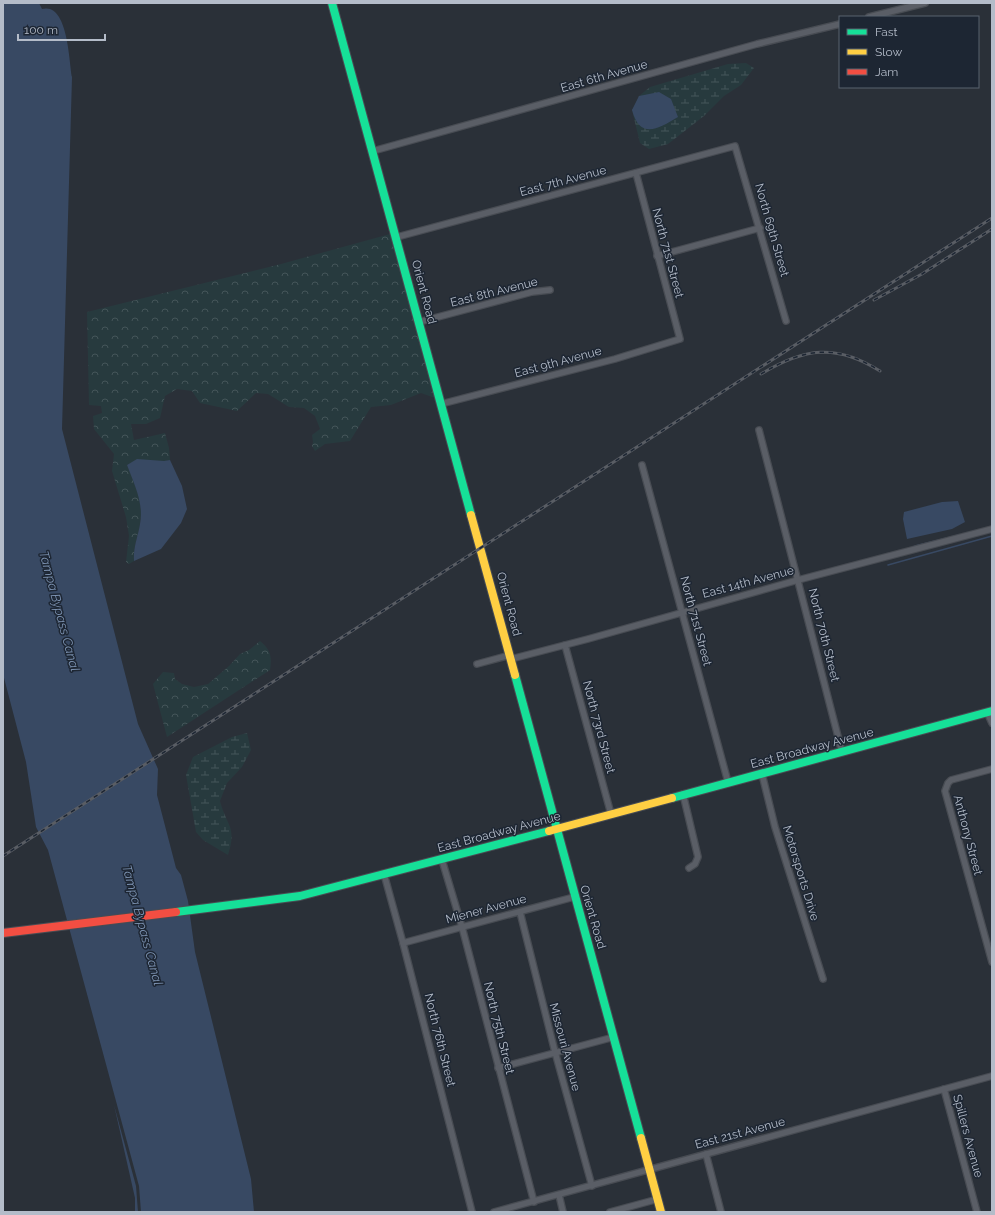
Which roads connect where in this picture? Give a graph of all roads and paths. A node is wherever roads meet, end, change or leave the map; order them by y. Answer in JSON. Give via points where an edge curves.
{"nodes":[{"id":1,"x":332,"y":3,"type":"edge"},
{"id":2,"x":925,"y":3,"type":"edge"},
{"id":3,"x":873,"y":16,"type":"edge"},
{"id":4,"x":839,"y":24,"type":"edge"},
{"id":5,"x":735,"y":146,"type":"joint"},
{"id":6,"x":373,"y":151,"type":"junction"},
{"id":7,"x":636,"y":173,"type":"junction"},
{"id":8,"x":760,"y":228,"type":"junction"},
{"id":9,"x":397,"y":237,"type":"junction"},
{"id":10,"x":657,"y":256,"type":"junction"},
{"id":11,"x":550,"y":290,"type":"dead end"},
{"id":12,"x":786,"y":321,"type":"dead end"},
{"id":13,"x":419,"y":322,"type":"junction"},
{"id":14,"x":680,"y":339,"type":"joint"},
{"id":15,"x":441,"y":404,"type":"junction"},
{"id":16,"x":759,"y":430,"type":"dead end"},
{"id":17,"x":642,"y":465,"type":"dead end"},
{"id":18,"x":992,"y":529,"type":"edge"},
{"id":19,"x":798,"y":580,"type":"junction"},
{"id":20,"x":682,"y":611,"type":"junction"},
{"id":21,"x":565,"y":645,"type":"junction"},
{"id":22,"x":511,"y":657,"type":"junction"},
{"id":23,"x":477,"y":664,"type":"dead end"},
{"id":24,"x":989,"y":711,"type":"edge"},
{"id":25,"x":992,"y":723,"type":"edge"},
{"id":26,"x":842,"y":752,"type":"junction"},
{"id":27,"x":992,"y":769,"type":"edge"},
{"id":28,"x":762,"y":774,"type":"junction"},
{"id":29,"x":728,"y":782,"type":"junction"},
{"id":30,"x":683,"y":794,"type":"junction"},
{"id":31,"x":611,"y":814,"type":"junction"},
{"id":32,"x":556,"y":829,"type":"junction"},
{"id":33,"x":442,"y":860,"type":"junction"},
{"id":34,"x":689,"y":868,"type":"dead end"},
{"id":35,"x":384,"y":874,"type":"junction"},
{"id":36,"x":574,"y":897,"type":"junction"},
{"id":37,"x":520,"y":912,"type":"junction"},
{"id":38,"x":462,"y":927,"type":"junction"},
{"id":39,"x":3,"y":933,"type":"edge"},
{"id":40,"x":989,"y":940,"type":"edge"},
{"id":41,"x":403,"y":942,"type":"junction"},
{"id":42,"x":992,"y":962,"type":"edge"},
{"id":43,"x":823,"y":979,"type":"dead end"},
{"id":44,"x":614,"y":1036,"type":"junction"},
{"id":45,"x":555,"y":1052,"type":"junction"},
{"id":46,"x":498,"y":1068,"type":"junction"},
{"id":47,"x":992,"y":1076,"type":"edge"},
{"id":48,"x":944,"y":1089,"type":"junction"},
{"id":49,"x":706,"y":1154,"type":"junction"},
{"id":50,"x":650,"y":1170,"type":"junction"},
{"id":51,"x":592,"y":1186,"type":"junction"},
{"id":52,"x":559,"y":1195,"type":"junction"},
{"id":53,"x":658,"y":1199,"type":"junction"},
{"id":54,"x":534,"y":1202,"type":"junction"},
{"id":55,"x":472,"y":1212,"type":"edge"},
{"id":56,"x":494,"y":1212,"type":"edge"},
{"id":57,"x":563,"y":1212,"type":"edge"},
{"id":58,"x":610,"y":1212,"type":"edge"},
{"id":59,"x":661,"y":1212,"type":"edge"},
{"id":60,"x":721,"y":1212,"type":"edge"},
{"id":61,"x":977,"y":1212,"type":"edge"}],
"edges":[{"from":1,"to":6,"type":"street","name":"Orient Road"},
{"from":2,"to":3,"type":"street"},
{"from":4,"to":6,"type":"street","name":"East 6th Avenue","via":[[757,44]]},
{"from":5,"to":7,"type":"street","name":"East 7th Avenue"},
{"from":5,"to":8,"type":"street","name":"North 69th Street"},
{"from":6,"to":9,"type":"street","name":"Orient Road"},
{"from":7,"to":9,"type":"street","name":"East 7th Avenue"},
{"from":7,"to":10,"type":"street","name":"North 71st Street"},
{"from":8,"to":10,"type":"street"},
{"from":8,"to":12,"type":"street","name":"North 69th Street"},
{"from":9,"to":13,"type":"street","name":"Orient Road"},
{"from":10,"to":14,"type":"street","name":"North 71st Street"},
{"from":11,"to":13,"type":"street","name":"East 8th Avenue","via":[[532,292]]},
{"from":13,"to":15,"type":"street","name":"Orient Road"},
{"from":14,"to":15,"type":"street","name":"East 9th Avenue","via":[[615,359]]},
{"from":15,"to":22,"type":"street","name":"Orient Road"},
{"from":16,"to":19,"type":"street","name":"North 70th Street"},
{"from":17,"to":20,"type":"street","name":"North 71st Street"},
{"from":18,"to":19,"type":"street","name":"East 14th Avenue"},
{"from":19,"to":20,"type":"street","name":"East 14th Avenue"},
{"from":19,"to":26,"type":"street","name":"North 70th Street"},
{"from":20,"to":21,"type":"street","name":"East 14th Avenue"},
{"from":20,"to":29,"type":"street","name":"North 71st Street"},
{"from":21,"to":22,"type":"street","name":"East 14th Avenue"},
{"from":21,"to":31,"type":"street","name":"North 73rd Street"},
{"from":22,"to":23,"type":"street","name":"East 14th Avenue"},
{"from":22,"to":32,"type":"street","name":"Orient Road"},
{"from":24,"to":25,"type":"street"},
{"from":24,"to":26,"type":"street","name":"East Broadway Avenue"},
{"from":26,"to":28,"type":"street","name":"East Broadway Avenue"},
{"from":27,"to":40,"type":"street","name":"Anthony Street","via":[[951,780],[945,791]]},
{"from":28,"to":29,"type":"street","name":"East Broadway Avenue"},
{"from":28,"to":43,"type":"street","name":"Motorsports Drive","via":[[775,827]]},
{"from":29,"to":30,"type":"street","name":"East Broadway Avenue"},
{"from":30,"to":31,"type":"street","name":"East Broadway Avenue"},
{"from":30,"to":34,"type":"street","via":[[698,857],[695,864]]},
{"from":31,"to":32,"type":"street","name":"East Broadway Avenue"},
{"from":32,"to":33,"type":"street","name":"East Broadway Avenue"},
{"from":32,"to":36,"type":"street","name":"Orient Road"},
{"from":33,"to":35,"type":"street","name":"East Broadway Avenue"},
{"from":33,"to":38,"type":"street","name":"North 75th Street"},
{"from":35,"to":39,"type":"street","name":"East Broadway Avenue","via":[[300,896]]},
{"from":35,"to":41,"type":"street","name":"North 76th Street"},
{"from":36,"to":37,"type":"street","name":"Miener Avenue"},
{"from":36,"to":44,"type":"street","name":"Orient Road"},
{"from":37,"to":38,"type":"street","name":"Miener Avenue"},
{"from":37,"to":45,"type":"street","name":"Missouri Avenue"},
{"from":38,"to":41,"type":"street","name":"Miener Avenue"},
{"from":38,"to":46,"type":"street","name":"North 75th Street"},
{"from":40,"to":42,"type":"street","name":"Anthony Street"},
{"from":41,"to":55,"type":"street","name":"North 76th Street"},
{"from":44,"to":45,"type":"street"},
{"from":44,"to":50,"type":"street","name":"Orient Road"},
{"from":45,"to":46,"type":"street"},
{"from":45,"to":51,"type":"street","name":"Missouri Avenue"},
{"from":46,"to":54,"type":"street","name":"North 75th Street"},
{"from":47,"to":48,"type":"street","name":"East 21st Avenue"},
{"from":48,"to":49,"type":"street","name":"East 21st Avenue"},
{"from":48,"to":61,"type":"street","name":"Spillers Avenue"},
{"from":49,"to":50,"type":"street","name":"East 21st Avenue"},
{"from":49,"to":60,"type":"street"},
{"from":50,"to":51,"type":"street","name":"East 21st Avenue"},
{"from":50,"to":53,"type":"street","name":"Orient Road"},
{"from":51,"to":52,"type":"street","name":"East 21st Avenue"},
{"from":52,"to":54,"type":"street","name":"East 21st Avenue"},
{"from":52,"to":57,"type":"street"},
{"from":53,"to":58,"type":"street"},
{"from":53,"to":59,"type":"street","name":"Orient Road"},
{"from":54,"to":56,"type":"street","name":"East 21st Avenue"}]}
